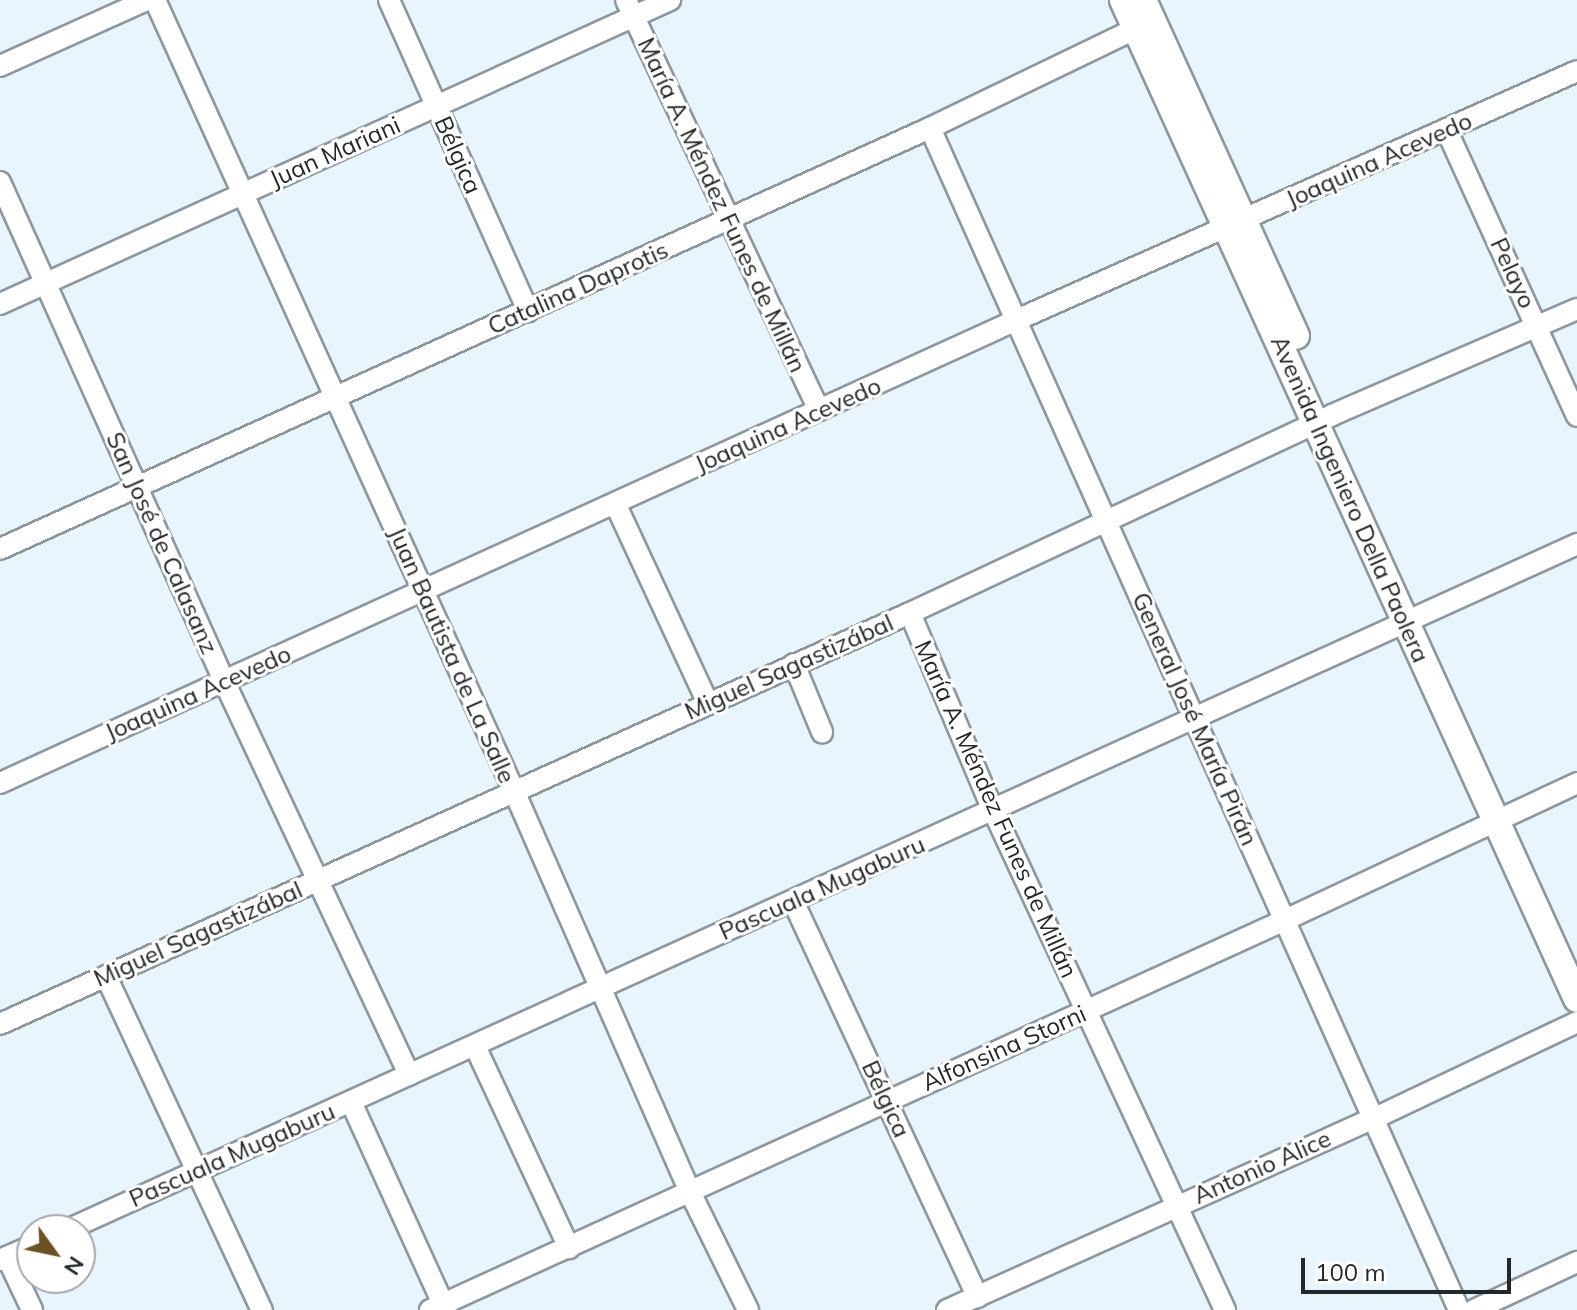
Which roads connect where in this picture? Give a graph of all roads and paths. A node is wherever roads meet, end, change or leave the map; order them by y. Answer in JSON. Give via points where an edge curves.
{"nodes":[{"id":1,"x":147,"y":0,"type":"edge"},
{"id":2,"x":155,"y":0,"type":"edge"},
{"id":3,"x":389,"y":0,"type":"edge"},
{"id":4,"x":670,"y":0,"type":"edge"},
{"id":5,"x":1123,"y":0,"type":"edge"},
{"id":6,"x":630,"y":8,"type":"edge"},
{"id":7,"x":1144,"y":16,"type":"edge"},
{"id":8,"x":0,"y":66,"type":"edge"},
{"id":9,"x":1577,"y":71,"type":"edge"},
{"id":10,"x":436,"y":106,"type":"junction"},
{"id":11,"x":930,"y":128,"type":"junction"},
{"id":12,"x":1447,"y":131,"type":"junction"},
{"id":13,"x":0,"y":182,"type":"edge"},
{"id":14,"x":243,"y":194,"type":"junction"},
{"id":15,"x":728,"y":220,"type":"junction"},
{"id":16,"x":1235,"y":224,"type":"junction"},
{"id":17,"x":46,"y":283,"type":"junction"},
{"id":18,"x":0,"y":304,"type":"edge"},
{"id":19,"x":1577,"y":309,"type":"edge"},
{"id":20,"x":528,"y":311,"type":"junction"},
{"id":21,"x":1017,"y":320,"type":"junction"},
{"id":22,"x":1538,"y":327,"type":"junction"},
{"id":23,"x":336,"y":398,"type":"junction"},
{"id":24,"x":819,"y":410,"type":"junction"},
{"id":25,"x":1577,"y":416,"type":"edge"},
{"id":26,"x":1324,"y":419,"type":"junction"},
{"id":27,"x":137,"y":487,"type":"junction"},
{"id":28,"x":615,"y":503,"type":"junction"},
{"id":29,"x":1108,"y":522,"type":"junction"},
{"id":30,"x":1577,"y":544,"type":"edge"},
{"id":31,"x":0,"y":549,"type":"edge"},
{"id":32,"x":423,"y":591,"type":"junction"},
{"id":33,"x":910,"y":613,"type":"junction"},
{"id":34,"x":1414,"y":618,"type":"junction"},
{"id":35,"x":794,"y":664,"type":"junction"},
{"id":36,"x":224,"y":681,"type":"junction"},
{"id":37,"x":708,"y":703,"type":"junction"},
{"id":38,"x":1194,"y":719,"type":"junction"},
{"id":39,"x":822,"y":732,"type":"dead end"},
{"id":40,"x":0,"y":783,"type":"edge"},
{"id":41,"x":1577,"y":783,"type":"edge"},
{"id":42,"x":514,"y":791,"type":"junction"},
{"id":43,"x":993,"y":810,"type":"junction"},
{"id":44,"x":1504,"y":816,"type":"junction"},
{"id":45,"x":319,"y":879,"type":"junction"},
{"id":46,"x":793,"y":901,"type":"junction"},
{"id":47,"x":1285,"y":920,"type":"junction"},
{"id":48,"x":1577,"y":955,"type":"edge"},
{"id":49,"x":106,"y":976,"type":"junction"},
{"id":50,"x":602,"y":988,"type":"junction"},
{"id":51,"x":1577,"y":999,"type":"edge"},
{"id":52,"x":1086,"y":1012,"type":"junction"},
{"id":53,"x":1577,"y":1022,"type":"edge"},
{"id":54,"x":0,"y":1024,"type":"edge"},
{"id":55,"x":475,"y":1046,"type":"junction"},
{"id":56,"x":409,"y":1075,"type":"junction"},
{"id":57,"x":887,"y":1100,"type":"junction"},
{"id":58,"x":351,"y":1102,"type":"junction"},
{"id":59,"x":1375,"y":1118,"type":"junction"},
{"id":60,"x":197,"y":1171,"type":"junction"},
{"id":61,"x":689,"y":1190,"type":"junction"},
{"id":62,"x":1176,"y":1205,"type":"junction"},
{"id":63,"x":96,"y":1217,"type":"edge"},
{"id":64,"x":569,"y":1248,"type":"junction"},
{"id":65,"x":3,"y":1259,"type":"edge"},
{"id":66,"x":1577,"y":1262,"type":"edge"},
{"id":67,"x":978,"y":1297,"type":"junction"},
{"id":68,"x":440,"y":1308,"type":"edge"},
{"id":69,"x":32,"y":1310,"type":"edge"},
{"id":70,"x":262,"y":1310,"type":"edge"},
{"id":71,"x":748,"y":1310,"type":"edge"},
{"id":72,"x":947,"y":1310,"type":"edge"},
{"id":73,"x":1225,"y":1310,"type":"edge"},
{"id":74,"x":1459,"y":1310,"type":"edge"},
{"id":75,"x":1474,"y":1310,"type":"edge"}],
"edges":[{"from":1,"to":8,"type":"street"},
{"from":2,"to":14,"type":"street","name":"Juan Bautista de La Salle"},
{"from":3,"to":10,"type":"street","name":"Bélgica"},
{"from":4,"to":6,"type":"street","name":"Juan Mariani"},
{"from":5,"to":7,"type":"main road","name":"Avenida Ingeniero Della Paolera"},
{"from":6,"to":10,"type":"street","name":"Juan Mariani"},
{"from":6,"to":15,"type":"street","name":"María A. Méndez Funes de Millán"},
{"from":7,"to":11,"type":"street","name":"Catalina Daprotis"},
{"from":7,"to":16,"type":"main road","name":"Avenida Ingeniero Della Paolera"},
{"from":9,"to":12,"type":"street","name":"Joaquina Acevedo"},
{"from":10,"to":14,"type":"street","name":"Juan Mariani"},
{"from":10,"to":20,"type":"street","name":"Bélgica"},
{"from":11,"to":15,"type":"street","name":"Catalina Daprotis"},
{"from":11,"to":21,"type":"street","name":"General José María Pirán"},
{"from":12,"to":16,"type":"street","name":"Joaquina Acevedo"},
{"from":12,"to":22,"type":"street","name":"Pelayo"},
{"from":13,"to":17,"type":"street","name":"San José de Calasanz"},
{"from":14,"to":17,"type":"street","name":"Juan Mariani"},
{"from":14,"to":23,"type":"street","name":"Juan Bautista de La Salle"},
{"from":15,"to":20,"type":"street","name":"Catalina Daprotis"},
{"from":15,"to":24,"type":"street","name":"María A. Méndez Funes de Millán"},
{"from":16,"to":21,"type":"street","name":"Joaquina Acevedo"},
{"from":16,"to":26,"type":"main road","name":"Avenida Ingeniero Della Paolera"},
{"from":17,"to":18,"type":"street","name":"Juan Mariani"},
{"from":17,"to":27,"type":"street","name":"San José de Calasanz"},
{"from":19,"to":22,"type":"street","name":"Miguel Sagastizábal"},
{"from":20,"to":23,"type":"street","name":"Catalina Daprotis"},
{"from":21,"to":24,"type":"street","name":"Joaquina Acevedo"},
{"from":21,"to":29,"type":"street","name":"General José María Pirán"},
{"from":22,"to":25,"type":"street","name":"Pelayo"},
{"from":22,"to":26,"type":"street","name":"Miguel Sagastizábal"},
{"from":23,"to":27,"type":"street","name":"Catalina Daprotis"},
{"from":23,"to":32,"type":"street","name":"Juan Bautista de La Salle"},
{"from":24,"to":28,"type":"street","name":"Joaquina Acevedo"},
{"from":26,"to":29,"type":"street","name":"Miguel Sagastizábal"},
{"from":26,"to":34,"type":"main road","name":"Avenida Ingeniero Della Paolera"},
{"from":27,"to":31,"type":"street","name":"Catalina Daprotis"},
{"from":27,"to":36,"type":"street","name":"San José de Calasanz"},
{"from":28,"to":32,"type":"street","name":"Joaquina Acevedo"},
{"from":28,"to":37,"type":"street"},
{"from":29,"to":33,"type":"street","name":"Miguel Sagastizábal"},
{"from":29,"to":38,"type":"street","name":"General José María Pirán"},
{"from":30,"to":34,"type":"street","name":"Pascuala Mugaburu"},
{"from":32,"to":36,"type":"street","name":"Joaquina Acevedo"},
{"from":32,"to":42,"type":"street","name":"Juan Bautista de La Salle"},
{"from":33,"to":35,"type":"street","name":"Miguel Sagastizábal"},
{"from":33,"to":43,"type":"street","name":"María A. Méndez Funes de Millán"},
{"from":34,"to":38,"type":"street","name":"Pascuala Mugaburu"},
{"from":34,"to":44,"type":"main road","name":"Avenida Ingeniero Della Paolera"},
{"from":35,"to":37,"type":"street","name":"Miguel Sagastizábal"},
{"from":35,"to":39,"type":"street"},
{"from":36,"to":40,"type":"street","name":"Joaquina Acevedo"},
{"from":36,"to":45,"type":"street","name":"San José de Calasanz"},
{"from":37,"to":42,"type":"street","name":"Miguel Sagastizábal"},
{"from":38,"to":43,"type":"street","name":"Pascuala Mugaburu"},
{"from":38,"to":47,"type":"street","name":"General José María Pirán"},
{"from":41,"to":44,"type":"street","name":"Alfonsina Storni"},
{"from":42,"to":45,"type":"street","name":"Miguel Sagastizábal"},
{"from":42,"to":50,"type":"street","name":"Juan Bautista de La Salle"},
{"from":43,"to":46,"type":"street","name":"Pascuala Mugaburu"},
{"from":43,"to":52,"type":"street","name":"María A. Méndez Funes de Millán"},
{"from":44,"to":47,"type":"street","name":"Alfonsina Storni"},
{"from":44,"to":48,"type":"main road","name":"Avenida Ingeniero Della Paolera"},
{"from":44,"to":51,"type":"main road","name":"Avenida Ingeniero Della Paolera"},
{"from":45,"to":49,"type":"street","name":"Miguel Sagastizábal"},
{"from":45,"to":56,"type":"street","name":"San José de Calasanz"},
{"from":46,"to":50,"type":"street","name":"Pascuala Mugaburu"},
{"from":46,"to":57,"type":"street","name":"Bélgica"},
{"from":47,"to":52,"type":"street","name":"Alfonsina Storni"},
{"from":47,"to":59,"type":"street","name":"General José María Pirán"},
{"from":49,"to":54,"type":"street","name":"Miguel Sagastizábal"},
{"from":49,"to":60,"type":"street"},
{"from":50,"to":55,"type":"street","name":"Pascuala Mugaburu"},
{"from":50,"to":61,"type":"street","name":"Juan Bautista de La Salle"},
{"from":52,"to":57,"type":"street","name":"Alfonsina Storni"},
{"from":52,"to":62,"type":"street","name":"María A. Méndez Funes de Millán"},
{"from":53,"to":59,"type":"street","name":"Antonio Alice"},
{"from":55,"to":56,"type":"street","name":"Pascuala Mugaburu"},
{"from":55,"to":64,"type":"street"},
{"from":56,"to":58,"type":"street","name":"Pascuala Mugaburu"},
{"from":57,"to":61,"type":"street","name":"Alfonsina Storni"},
{"from":57,"to":67,"type":"street","name":"Bélgica"},
{"from":58,"to":60,"type":"street","name":"Pascuala Mugaburu"},
{"from":58,"to":68,"type":"street"},
{"from":59,"to":62,"type":"street","name":"Antonio Alice"},
{"from":59,"to":74,"type":"street","name":"General José María Pirán"},
{"from":60,"to":63,"type":"street","name":"Pascuala Mugaburu"},
{"from":60,"to":70,"type":"street"},
{"from":61,"to":64,"type":"street","name":"Alfonsina Storni"},
{"from":61,"to":71,"type":"street","name":"Juan Bautista de La Salle"},
{"from":62,"to":67,"type":"street","name":"Antonio Alice"},
{"from":62,"to":73,"type":"street","name":"María A. Méndez Funes de Millán"},
{"from":64,"to":68,"type":"street","name":"Alfonsina Storni"},
{"from":65,"to":69,"type":"street"},
{"from":66,"to":75,"type":"street"},
{"from":67,"to":72,"type":"street","name":"Antonio Alice"}]}
